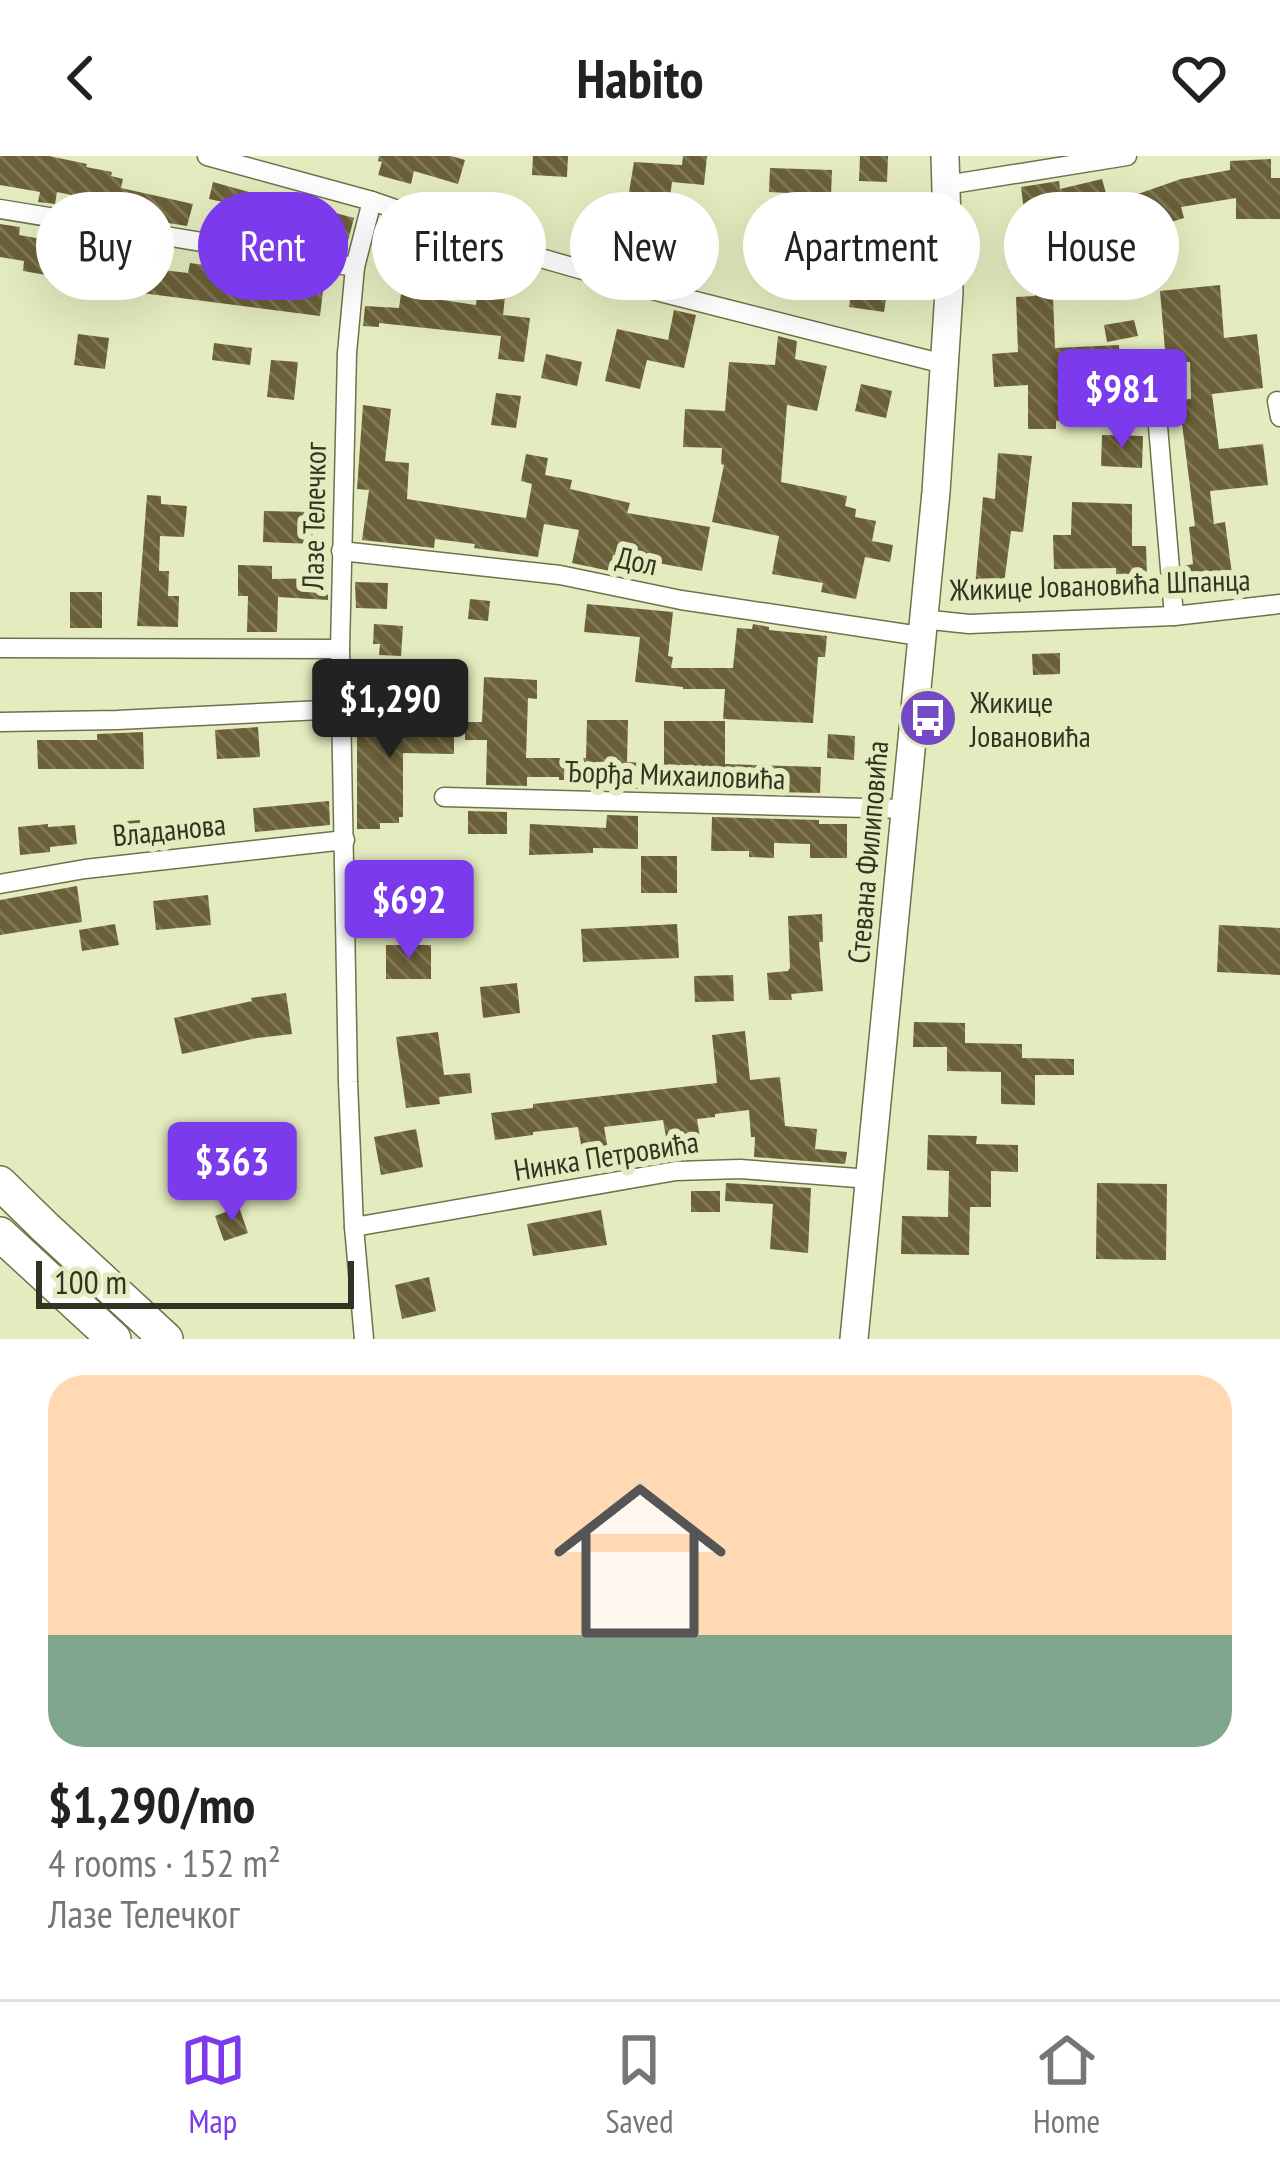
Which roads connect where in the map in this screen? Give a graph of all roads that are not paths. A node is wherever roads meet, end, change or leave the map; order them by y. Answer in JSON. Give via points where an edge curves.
{"nodes":[{"id":1,"x":207,"y":156,"type":"edge"},
{"id":2,"x":1127,"y":156,"type":"edge"},
{"id":3,"x":945,"y":170,"type":"edge"},
{"id":4,"x":372,"y":201,"type":"joint"},
{"id":5,"x":0,"y":209,"type":"edge"},
{"id":6,"x":546,"y":260,"type":"edge"},
{"id":7,"x":355,"y":267,"type":"junction"},
{"id":8,"x":944,"y":364,"type":"junction"},
{"id":9,"x":1154,"y":367,"type":"dead end"},
{"id":10,"x":341,"y":551,"type":"junction"},
{"id":11,"x":1280,"y":604,"type":"edge"},
{"id":12,"x":1174,"y":616,"type":"junction"},
{"id":13,"x":921,"y":628,"type":"junction"},
{"id":14,"x":0,"y":648,"type":"edge"},
{"id":15,"x":340,"y":649,"type":"junction"},
{"id":16,"x":343,"y":709,"type":"junction"},
{"id":17,"x":0,"y":722,"type":"edge"},
{"id":18,"x":444,"y":797,"type":"dead end"},
{"id":19,"x":905,"y":809,"type":"junction"},
{"id":20,"x":345,"y":840,"type":"junction"},
{"id":21,"x":0,"y":884,"type":"edge"},
{"id":22,"x":870,"y":1179,"type":"junction"},
{"id":23,"x":0,"y":1183,"type":"edge"},
{"id":24,"x":354,"y":1227,"type":"junction"},
{"id":25,"x":0,"y":1234,"type":"edge"},
{"id":26,"x":115,"y":1339,"type":"edge"},
{"id":27,"x":166,"y":1339,"type":"edge"},
{"id":28,"x":364,"y":1339,"type":"edge"},
{"id":29,"x":854,"y":1339,"type":"edge"}],
"edges":[{"from":1,"to":4,"type":"street"},
{"from":2,"to":3,"type":"street"},
{"from":3,"to":8,"type":"main road","name":"Стевана Филиповића"},
{"from":4,"to":7,"type":"street","name":"Лазе Телечког"},
{"from":5,"to":7,"type":"street"},
{"from":6,"to":8,"type":"street"},
{"from":7,"to":10,"type":"street","name":"Лазе Телечког"},
{"from":8,"to":13,"type":"main road","name":"Стевана Филиповића"},
{"from":9,"to":12,"type":"street"},
{"from":10,"to":13,"type":"street","name":"Дол"},
{"from":10,"to":15,"type":"street","name":"Лазе Телечког"},
{"from":11,"to":12,"type":"street","name":"Жикице Јовановића Шпанца"},
{"from":12,"to":13,"type":"street","name":"Жикице Јовановића Шпанца"},
{"from":13,"to":19,"type":"main road","name":"Стевана Филиповића"},
{"from":14,"to":15,"type":"street"},
{"from":15,"to":16,"type":"street","name":"Лазе Телечког"},
{"from":16,"to":17,"type":"street"},
{"from":16,"to":20,"type":"street","name":"Лазе Телечког"},
{"from":18,"to":19,"type":"street","name":"Ђорђа Михаиловића"},
{"from":19,"to":22,"type":"main road","name":"Стевана Филиповића"},
{"from":20,"to":21,"type":"street","name":"Владанова"},
{"from":20,"to":24,"type":"street","name":"Лазе Телечког"},
{"from":22,"to":24,"type":"street","name":"Нинка Петровића","via":[[676,1171]]},
{"from":22,"to":29,"type":"main road","name":"Стевана Филиповића"},
{"from":23,"to":27,"type":"highway"},
{"from":24,"to":28,"type":"street","name":"Лазе Телечког"},
{"from":25,"to":26,"type":"highway"}]}
